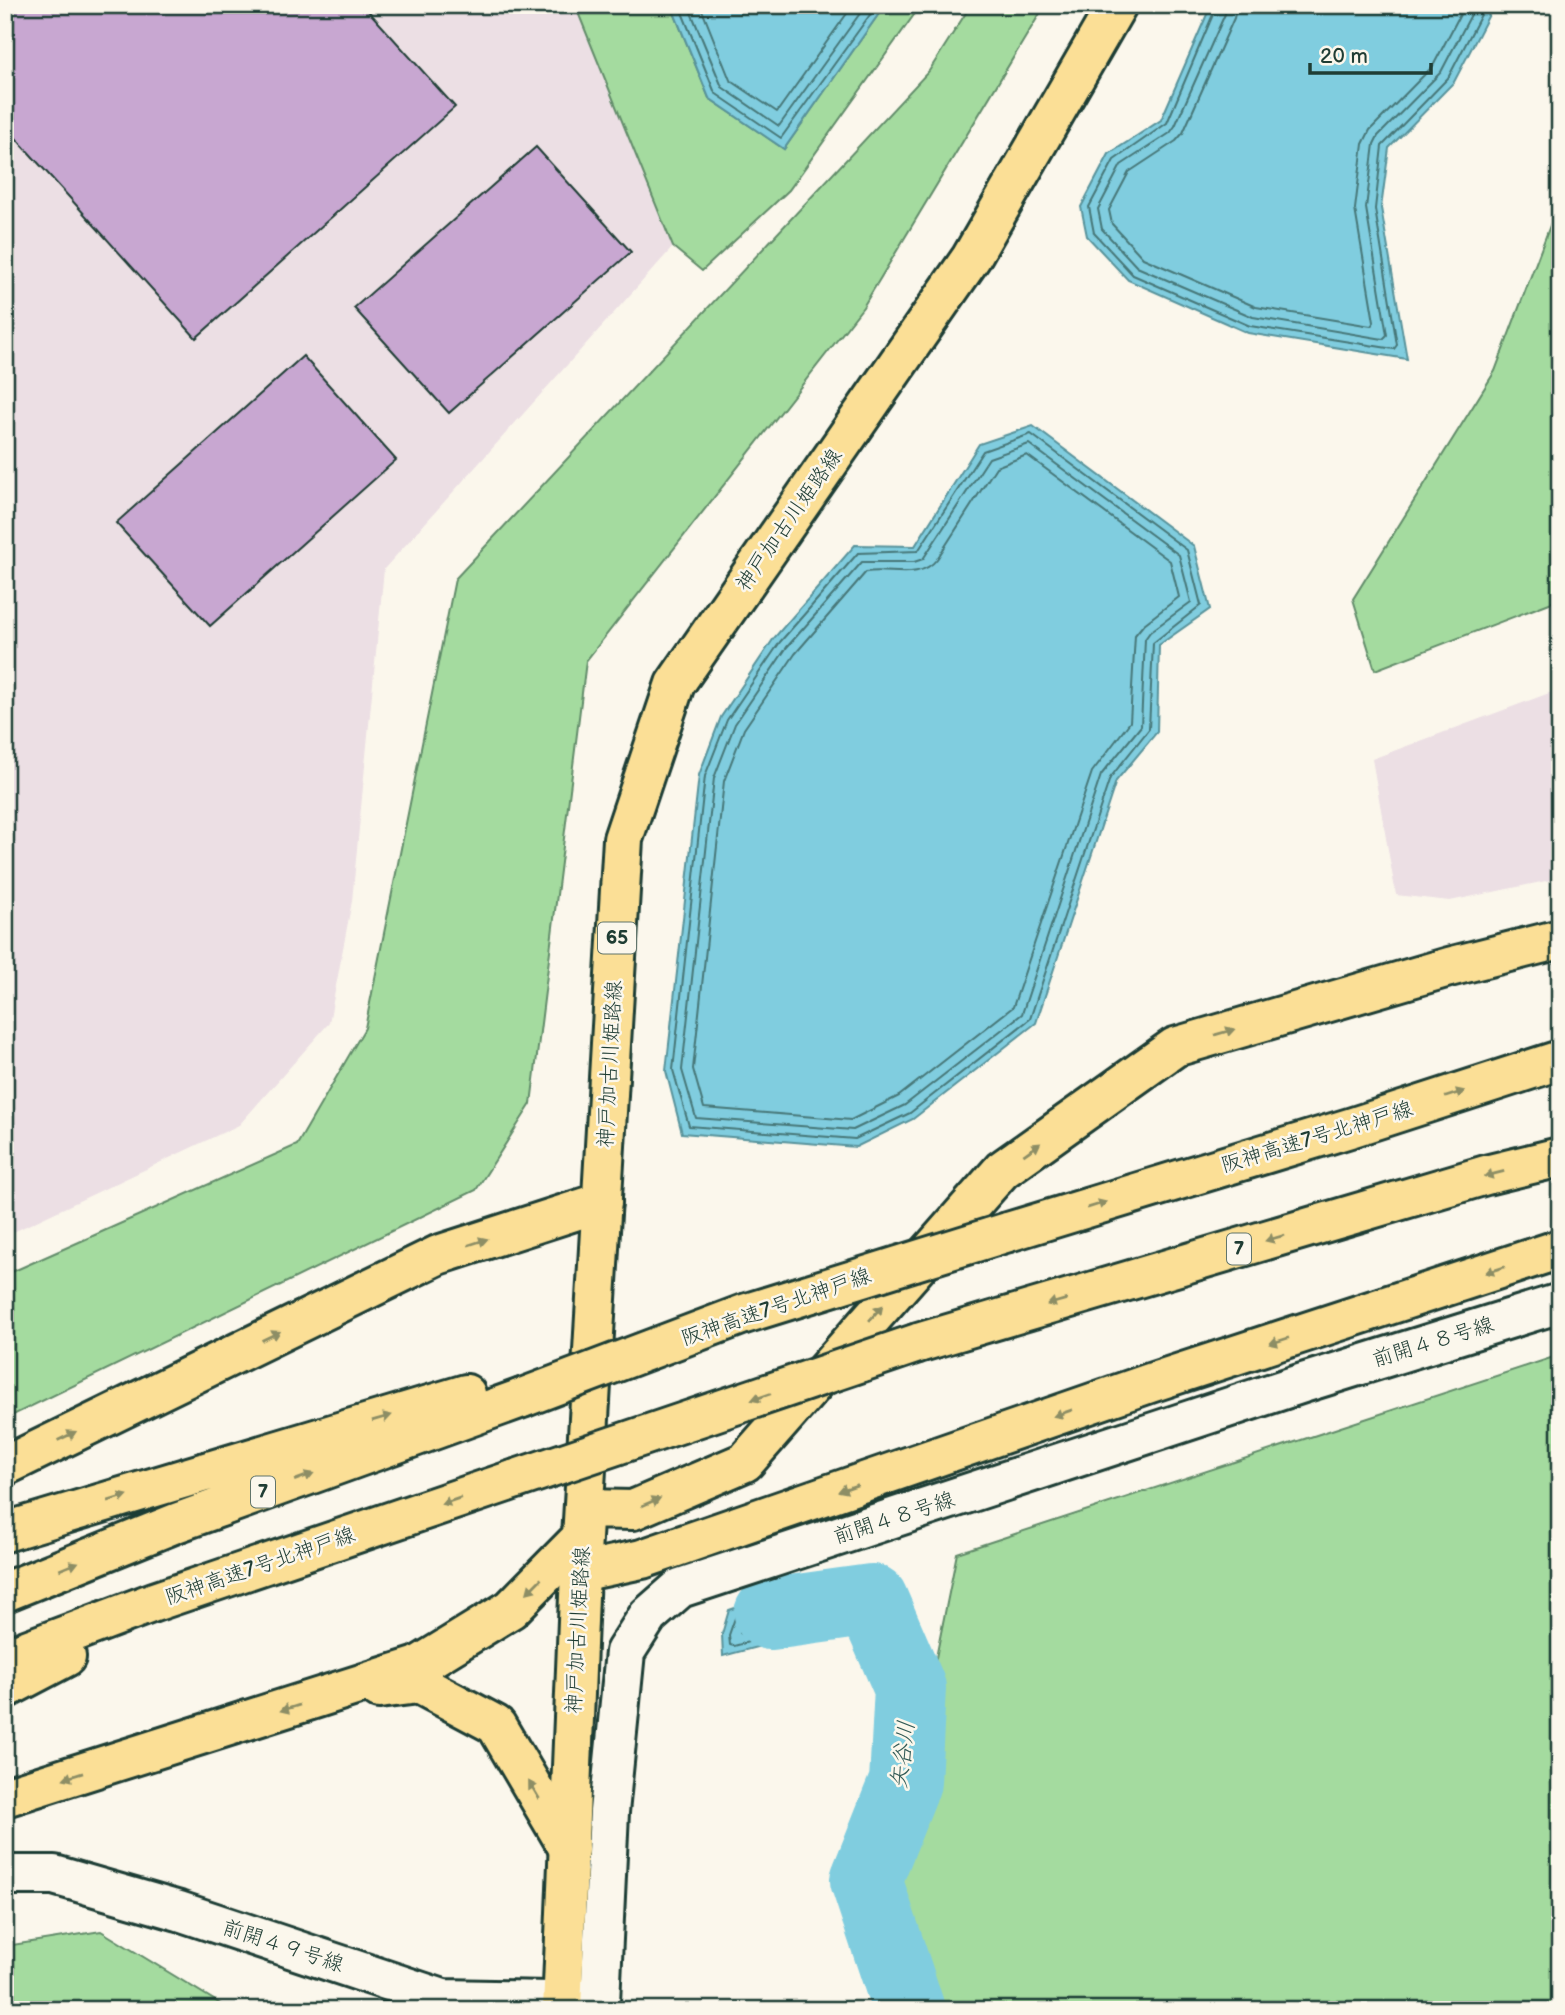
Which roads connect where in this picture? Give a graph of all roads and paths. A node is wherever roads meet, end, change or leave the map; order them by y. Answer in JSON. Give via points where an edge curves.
{"nodes":[{"id":1,"x":1117,"y":5,"type":"edge"},
{"id":2,"x":1560,"y":939,"type":"edge"},
{"id":3,"x":1560,"y":1060,"type":"edge"},
{"id":4,"x":1560,"y":1157,"type":"edge"},
{"id":5,"x":602,"y":1202,"type":"junction"},
{"id":6,"x":1560,"y":1249,"type":"edge"},
{"id":7,"x":1560,"y":1303,"type":"edge"},
{"id":8,"x":525,"y":1387,"type":"junction"},
{"id":9,"x":5,"y":1466,"type":"edge"},
{"id":10,"x":5,"y":1532,"type":"edge"},
{"id":11,"x":582,"y":1539,"type":"junction"},
{"id":12,"x":5,"y":1592,"type":"edge"},
{"id":13,"x":154,"y":1602,"type":"junction"},
{"id":14,"x":5,"y":1658,"type":"edge"},
{"id":15,"x":5,"y":1689,"type":"edge"},
{"id":16,"x":332,"y":1695,"type":"junction"},
{"id":17,"x":5,"y":1797,"type":"edge"},
{"id":18,"x":569,"y":1849,"type":"junction"},
{"id":19,"x":5,"y":1875,"type":"edge"},
{"id":20,"x":562,"y":2006,"type":"edge"}],
"edges":[{"from":1,"to":5,"type":"main road","name":"神戸加古川姫路線","number":"65","via":[[971,258],[675,684],[623,839]]},
{"from":11,"to":2,"type":"main road","one_way":true,"via":[[633,1510],[745,1462],[1002,1170],[1175,1047]]},
{"from":8,"to":3,"type":"main road","name":"阪神高速7号北神戸線","number":"7","one_way":true,"bridge":true,"via":[[744,1314]]},
{"from":4,"to":13,"type":"main road","name":"阪神高速7号北神戸線","number":"7","one_way":true,"bridge":true,"via":[[918,1343]]},
{"from":9,"to":5,"type":"main road","one_way":true,"via":[[438,1255]]},
{"from":5,"to":11,"type":"main road","name":"神戸加古川姫路線","number":"65"},
{"from":6,"to":11,"type":"main road","one_way":true,"via":[[1150,1383],[642,1559]]},
{"from":7,"to":20,"type":"street","name":"前開４８号線","via":[[680,1588],[648,1616],[625,1652],[609,1812],[600,2002]]},
{"from":10,"to":8,"type":"main road","one_way":true,"via":[[339,1430]]},
{"from":12,"to":8,"type":"main road","name":"阪神高速7号北神戸線","number":"7","one_way":true},
{"from":11,"to":16,"type":"main road","one_way":true,"via":[[511,1609],[418,1666]]},
{"from":11,"to":18,"type":"main road","name":"神戸加古川姫路線","number":"65"},
{"from":13,"to":14,"type":"main road","name":"阪神高速7号北神戸線","number":"7"},
{"from":13,"to":15,"type":"main road","via":[[91,1643]]},
{"from":16,"to":17,"type":"main road","one_way":true},
{"from":18,"to":16,"type":"main road","one_way":true,"via":[[496,1725],[419,1684]]},
{"from":18,"to":20,"type":"main road","name":"神戸加古川姫路線","number":"65"},
{"from":19,"to":20,"type":"street","name":"前開４９号線","via":[[54,1875],[179,1911],[443,1999]]}]}
